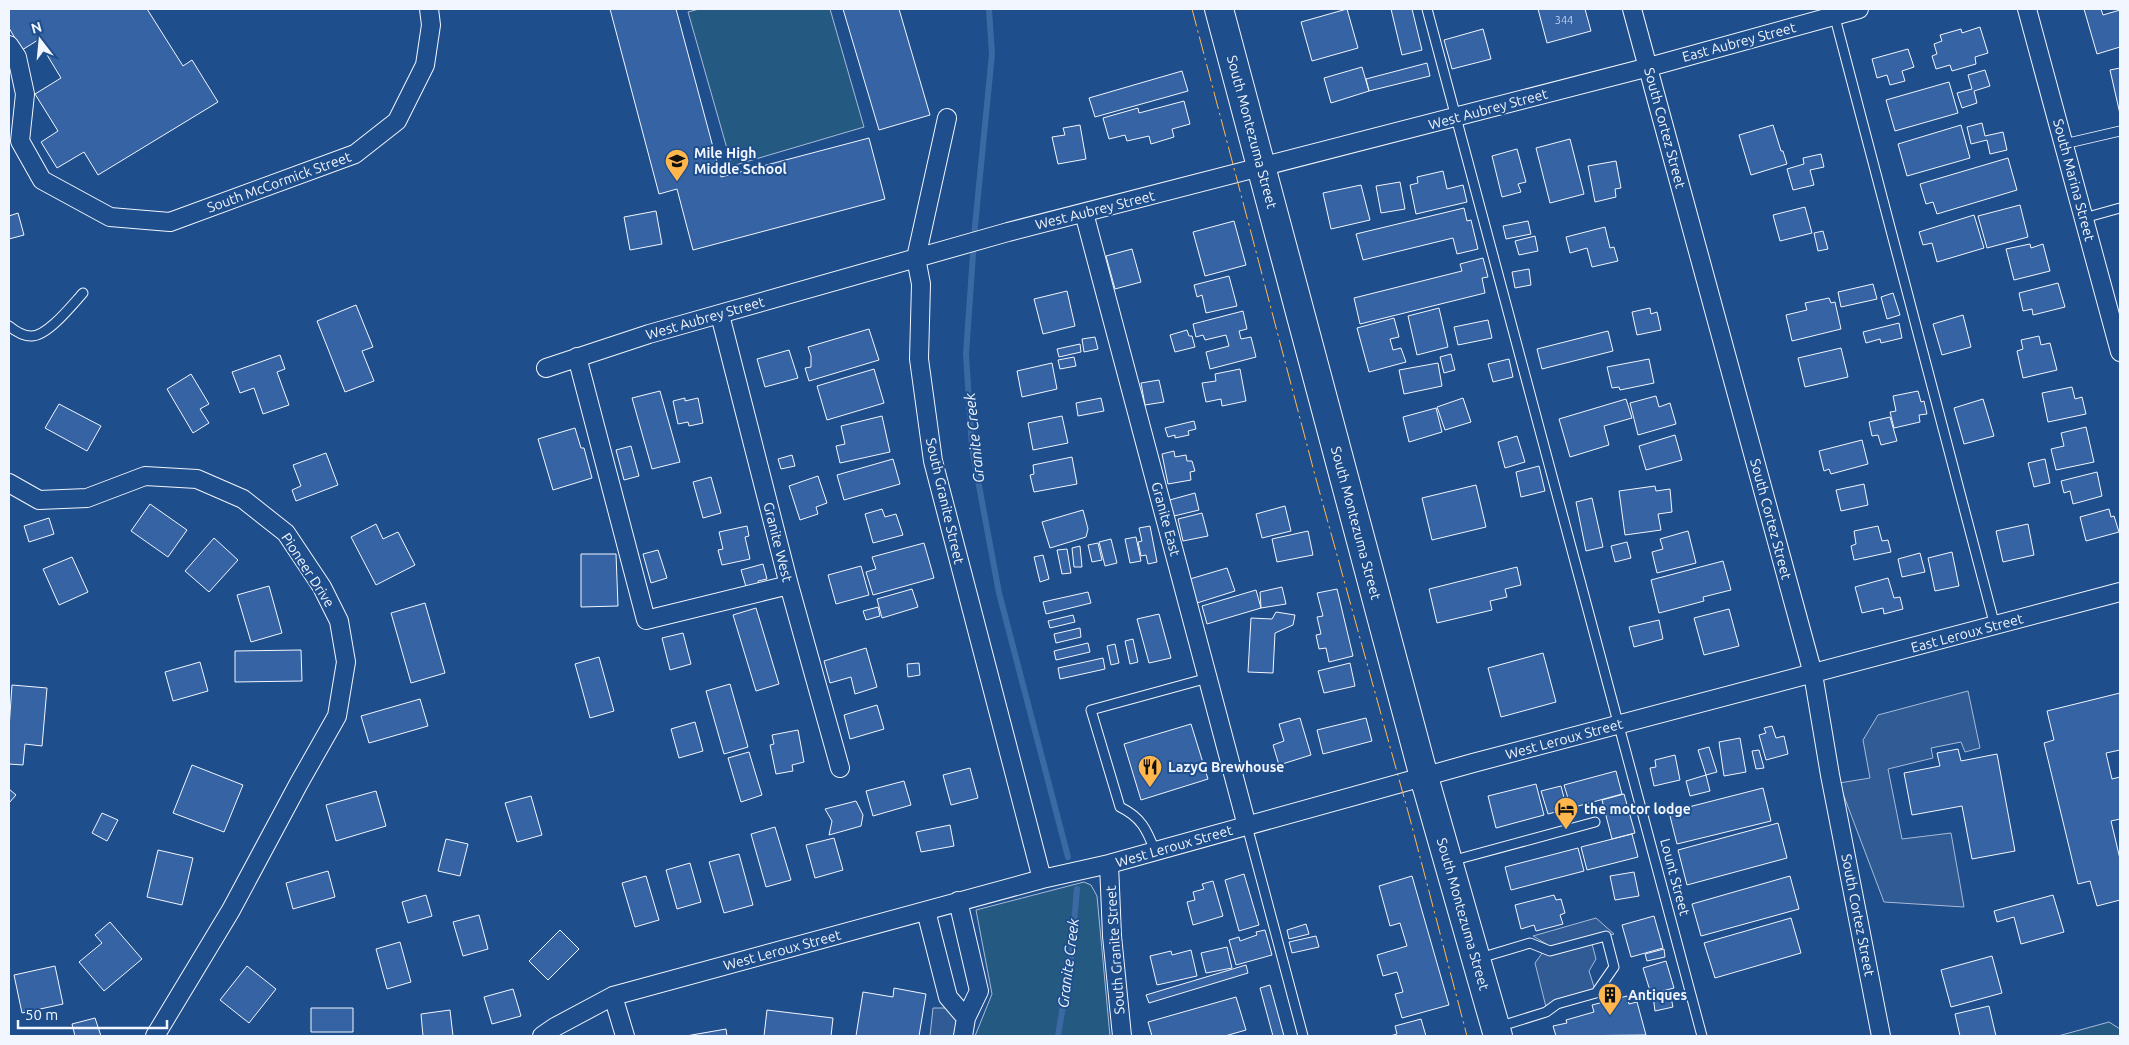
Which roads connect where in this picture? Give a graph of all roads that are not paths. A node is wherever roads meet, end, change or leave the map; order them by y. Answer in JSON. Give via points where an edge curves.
{"nodes":[{"id":1,"x":429,"y":9,"type":"edge"},
{"id":2,"x":1219,"y":9,"type":"edge"},
{"id":3,"x":1427,"y":9,"type":"edge"},
{"id":4,"x":1632,"y":9,"type":"edge"},
{"id":5,"x":1859,"y":9,"type":"edge"},
{"id":6,"x":2027,"y":9,"type":"edge"},
{"id":7,"x":1834,"y":12,"type":"edge"},
{"id":8,"x":9,"y":45,"type":"edge"},
{"id":9,"x":1648,"y":67,"type":"junction"},
{"id":10,"x":1456,"y":117,"type":"junction"},
{"id":11,"x":947,"y":118,"type":"dead end"},
{"id":12,"x":2120,"y":131,"type":"edge"},
{"id":13,"x":2064,"y":144,"type":"junction"},
{"id":14,"x":1262,"y":168,"type":"junction"},
{"id":15,"x":2120,"y":208,"type":"edge"},
{"id":16,"x":1084,"y":213,"type":"junction"},
{"id":17,"x":2084,"y":218,"type":"junction"},
{"id":18,"x":916,"y":258,"type":"junction"},
{"id":19,"x":83,"y":293,"type":"dead end"},
{"id":20,"x":720,"y":315,"type":"junction"},
{"id":21,"x":9,"y":326,"type":"edge"},
{"id":22,"x":2120,"y":352,"type":"edge"},
{"id":23,"x":577,"y":357,"type":"junction"},
{"id":24,"x":546,"y":368,"type":"dead end"},
{"id":25,"x":9,"y":483,"type":"edge"},
{"id":26,"x":789,"y":585,"type":"junction"},
{"id":27,"x":2120,"y":592,"type":"edge"},
{"id":28,"x":1994,"y":626,"type":"junction"},
{"id":29,"x":1813,"y":674,"type":"junction"},
{"id":30,"x":1208,"y":678,"type":"junction"},
{"id":31,"x":1620,"y":724,"type":"junction"},
{"id":32,"x":840,"y":768,"type":"dead end"},
{"id":33,"x":1424,"y":777,"type":"junction"},
{"id":34,"x":1595,"y":822,"type":"dead end"},
{"id":35,"x":1247,"y":826,"type":"junction"},
{"id":36,"x":1155,"y":851,"type":"junction"},
{"id":37,"x":1448,"y":862,"type":"junction"},
{"id":38,"x":1109,"y":864,"type":"junction"},
{"id":39,"x":1042,"y":879,"type":"junction"},
{"id":40,"x":958,"y":902,"type":"junction"},
{"id":41,"x":926,"y":911,"type":"junction"},
{"id":42,"x":1476,"y":959,"type":"junction"},
{"id":43,"x":613,"y":996,"type":"junction"},
{"id":44,"x":966,"y":1018,"type":"junction"},
{"id":45,"x":1496,"y":1032,"type":"edge"},
{"id":46,"x":155,"y":1036,"type":"edge"},
{"id":47,"x":542,"y":1036,"type":"edge"},
{"id":48,"x":625,"y":1036,"type":"edge"},
{"id":49,"x":963,"y":1036,"type":"edge"},
{"id":50,"x":1122,"y":1036,"type":"edge"},
{"id":51,"x":1303,"y":1036,"type":"edge"},
{"id":52,"x":1702,"y":1036,"type":"edge"},
{"id":53,"x":1881,"y":1036,"type":"edge"}],
"edges":[{"from":1,"to":8,"type":"street","name":"South McCormick Street","via":[[432,25],[425,65],[396,121],[355,154],[170,222],[110,216],[42,180],[20,141],[24,94],[17,57]]},
{"from":2,"to":14,"type":"main road","name":"South Montezuma Street"},
{"from":3,"to":10,"type":"lane","name":"Lount Street"},
{"from":4,"to":9,"type":"street","name":"South Cortez Street"},
{"from":5,"to":7,"type":"street","name":"East Aubrey Street"},
{"from":6,"to":13,"type":"street","name":"South Marina Street"},
{"from":7,"to":9,"type":"street","name":"East Aubrey Street"},
{"from":7,"to":28,"type":"lane"},
{"from":9,"to":10,"type":"street","name":"West Aubrey Street"},
{"from":9,"to":29,"type":"street","name":"South Cortez Street"},
{"from":10,"to":14,"type":"street","name":"West Aubrey Street"},
{"from":10,"to":31,"type":"lane","name":"Lount Street"},
{"from":11,"to":18,"type":"street","name":"South Granite Street"},
{"from":12,"to":13,"type":"lane"},
{"from":13,"to":17,"type":"street","name":"South Marina Street"},
{"from":14,"to":16,"type":"street","name":"West Aubrey Street"},
{"from":14,"to":33,"type":"main road","name":"South Montezuma Street"},
{"from":15,"to":17,"type":"lane"},
{"from":16,"to":18,"type":"street","name":"West Aubrey Street"},
{"from":16,"to":30,"type":"street","name":"Granite East"},
{"from":17,"to":22,"type":"street","name":"South Marina Street"},
{"from":18,"to":20,"type":"street","name":"West Aubrey Street"},
{"from":18,"to":39,"type":"street","name":"South Granite Street","via":[[921,284],[919,360],[933,461]]},
{"from":19,"to":21,"type":"lane","via":[[47,330],[32,336]]},
{"from":20,"to":23,"type":"street","name":"West Aubrey Street"},
{"from":20,"to":26,"type":"street","name":"Granite West"},
{"from":23,"to":24,"type":"street","name":"West Aubrey Street"},
{"from":23,"to":26,"type":"street","via":[[646,620]]},
{"from":25,"to":46,"type":"street","name":"Pioneer Drive","via":[[39,500],[88,498],[145,476],[197,479],[243,499],[286,533],[340,621],[346,662],[337,716],[231,910]]},
{"from":26,"to":32,"type":"street","name":"Granite West"},
{"from":27,"to":28,"type":"street","name":"East Leroux Street"},
{"from":28,"to":29,"type":"street","name":"East Leroux Street"},
{"from":29,"to":31,"type":"street","name":"West Leroux Street"},
{"from":29,"to":53,"type":"street","name":"South Cortez Street"},
{"from":30,"to":35,"type":"street","name":"Granite East"},
{"from":30,"to":36,"type":"lane","via":[[1091,710],[1120,807],[1134,814]]},
{"from":31,"to":33,"type":"street","name":"West Leroux Street"},
{"from":31,"to":52,"type":"lane","name":"Lount Street"},
{"from":33,"to":35,"type":"street","name":"West Leroux Street"},
{"from":33,"to":37,"type":"main road","name":"South Montezuma Street"},
{"from":34,"to":37,"type":"lane"},
{"from":35,"to":36,"type":"street","name":"West Leroux Street"},
{"from":35,"to":51,"type":"lane"},
{"from":36,"to":38,"type":"street","name":"West Leroux Street"},
{"from":37,"to":42,"type":"main road","name":"South Montezuma Street"},
{"from":38,"to":39,"type":"street","name":"West Leroux Street"},
{"from":38,"to":50,"type":"street","name":"South Granite Street"},
{"from":39,"to":40,"type":"street","name":"West Leroux Street"},
{"from":40,"to":41,"type":"street","name":"West Leroux Street"},
{"from":40,"to":44,"type":"street","via":[[978,991]]},
{"from":41,"to":43,"type":"street","name":"West Leroux Street"},
{"from":41,"to":44,"type":"street","via":[[948,997]]},
{"from":42,"to":45,"type":"main road","name":"South Montezuma Street"},
{"from":42,"to":45,"type":"lane","via":[[1530,943],[1550,951],[1606,936],[1614,966],[1596,993],[1557,1004],[1546,1012]]},
{"from":43,"to":47,"type":"street","name":"West Leroux Street"},
{"from":43,"to":48,"type":"street"},
{"from":44,"to":49,"type":"street"}]}
